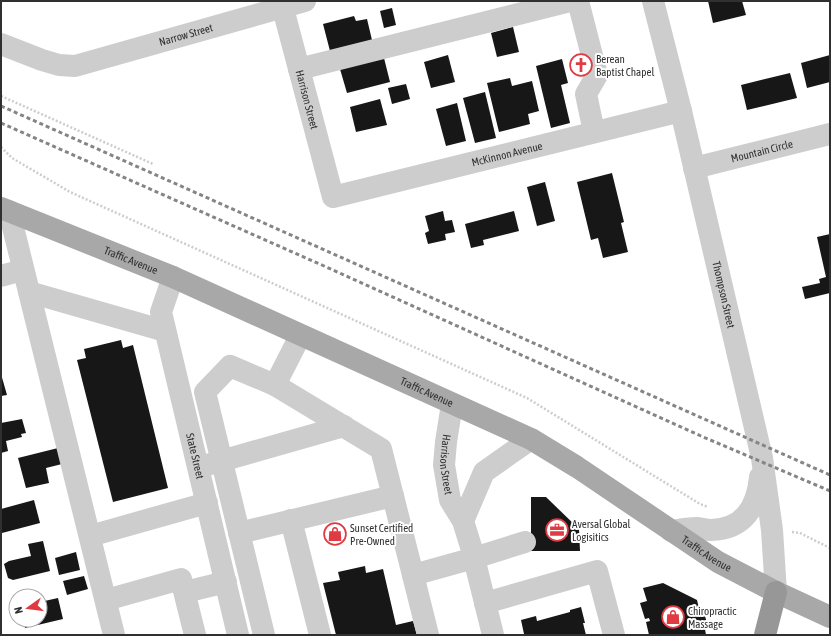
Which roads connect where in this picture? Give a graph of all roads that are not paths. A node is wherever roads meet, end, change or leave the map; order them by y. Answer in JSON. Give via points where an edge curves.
{"nodes":[{"id":1,"x":305,"y":1,"type":"edge"},
{"id":2,"x":570,"y":1,"type":"edge"},
{"id":3,"x":578,"y":1,"type":"edge"},
{"id":4,"x":653,"y":1,"type":"edge"},
{"id":5,"x":282,"y":4,"type":"edge"},
{"id":6,"x":1,"y":44,"type":"edge"},
{"id":7,"x":299,"y":69,"type":"junction"},
{"id":8,"x":681,"y":111,"type":"junction"},
{"id":9,"x":594,"y":132,"type":"junction"},
{"id":10,"x":830,"y":134,"type":"edge"},
{"id":11,"x":694,"y":168,"type":"junction"},
{"id":12,"x":333,"y":197,"type":"joint"},
{"id":13,"x":5,"y":210,"type":"edge"},
{"id":14,"x":23,"y":270,"type":"junction"},
{"id":15,"x":1,"y":276,"type":"edge"},
{"id":16,"x":173,"y":277,"type":"junction"},
{"id":17,"x":29,"y":292,"type":"junction"},
{"id":18,"x":165,"y":331,"type":"junction"},
{"id":19,"x":300,"y":336,"type":"junction"},
{"id":20,"x":275,"y":385,"type":"junction"},
{"id":21,"x":452,"y":404,"type":"junction"},
{"id":22,"x":344,"y":426,"type":"junction"},
{"id":23,"x":530,"y":439,"type":"junction"},
{"id":24,"x":762,"y":458,"type":"junction"},
{"id":25,"x":222,"y":461,"type":"junction"},
{"id":26,"x":198,"y":468,"type":"junction"},
{"id":27,"x":393,"y":496,"type":"junction"},
{"id":28,"x":207,"y":503,"type":"junction"},
{"id":29,"x":291,"y":520,"type":"junction"},
{"id":30,"x":463,"y":521,"type":"junction"},
{"id":31,"x":671,"y":531,"type":"junction"},
{"id":32,"x":239,"y":533,"type":"junction"},
{"id":33,"x":97,"y":534,"type":"dead end"},
{"id":34,"x":525,"y":542,"type":"dead end"},
{"id":35,"x":474,"y":558,"type":"junction"},
{"id":36,"x":413,"y":575,"type":"junction"},
{"id":37,"x":228,"y":590,"type":"junction"},
{"id":38,"x":185,"y":592,"type":"junction"},
{"id":39,"x":776,"y":592,"type":"junction"},
{"id":40,"x":254,"y":593,"type":"junction"},
{"id":41,"x":113,"y":598,"type":"dead end"},
{"id":42,"x":485,"y":603,"type":"junction"},
{"id":43,"x":830,"y":617,"type":"edge"},
{"id":44,"x":114,"y":635,"type":"edge"},
{"id":45,"x":195,"y":635,"type":"edge"},
{"id":46,"x":238,"y":635,"type":"edge"},
{"id":47,"x":264,"y":635,"type":"edge"},
{"id":48,"x":320,"y":635,"type":"edge"},
{"id":49,"x":428,"y":635,"type":"edge"},
{"id":50,"x":493,"y":635,"type":"edge"},
{"id":51,"x":614,"y":635,"type":"edge"},
{"id":52,"x":765,"y":635,"type":"edge"},
{"id":53,"x":778,"y":635,"type":"edge"}],
"edges":[{"from":1,"to":5,"type":"street","name":"Narrow Street"},
{"from":2,"to":7,"type":"street"},
{"from":3,"to":9,"type":"street","via":[[598,75],[586,94]]},
{"from":4,"to":8,"type":"street","name":"Thompson Street"},
{"from":5,"to":6,"type":"street","name":"Narrow Street","via":[[75,66],[42,60]]},
{"from":5,"to":7,"type":"street","name":"Harrison Street"},
{"from":7,"to":12,"type":"street","name":"Harrison Street"},
{"from":8,"to":9,"type":"street","name":"McKinnon Avenue"},
{"from":8,"to":11,"type":"street","name":"Thompson Street"},
{"from":9,"to":12,"type":"street","name":"McKinnon Avenue"},
{"from":10,"to":11,"type":"street","name":"Mountain Circle"},
{"from":11,"to":24,"type":"street","name":"Thompson Street"},
{"from":13,"to":14,"type":"street"},
{"from":13,"to":16,"type":"main road","name":"Traffic Avenue"},
{"from":14,"to":15,"type":"street"},
{"from":14,"to":17,"type":"street"},
{"from":16,"to":18,"type":"street","name":"State Street","via":[[161,312]]},
{"from":16,"to":19,"type":"main road","name":"Traffic Avenue"},
{"from":17,"to":18,"type":"street"},
{"from":17,"to":44,"type":"street"},
{"from":18,"to":26,"type":"street","name":"State Street"},
{"from":19,"to":20,"type":"street"},
{"from":19,"to":21,"type":"main road","name":"Traffic Avenue"},
{"from":20,"to":22,"type":"street"},
{"from":20,"to":25,"type":"street","via":[[230,366],[205,392]]},
{"from":21,"to":23,"type":"main road","name":"Traffic Avenue"},
{"from":21,"to":30,"type":"street","name":"Harrison Street","via":[[444,465],[450,500]]},
{"from":22,"to":25,"type":"street"},
{"from":22,"to":27,"type":"street","via":[[382,448]]},
{"from":23,"to":30,"type":"street","name":"Harrison Street","via":[[484,472]]},
{"from":23,"to":31,"type":"main road","name":"Traffic Avenue","via":[[577,467]]},
{"from":24,"to":31,"type":"street","via":[[756,500],[748,514],[724,528]]},
{"from":24,"to":39,"type":"street","name":"Thompson Street","via":[[772,530]]},
{"from":25,"to":26,"type":"street"},
{"from":25,"to":32,"type":"street"},
{"from":26,"to":28,"type":"street","name":"State Street"},
{"from":27,"to":29,"type":"street"},
{"from":27,"to":36,"type":"street"},
{"from":28,"to":33,"type":"street"},
{"from":28,"to":37,"type":"street","name":"State Street"},
{"from":29,"to":32,"type":"street"},
{"from":29,"to":48,"type":"street"},
{"from":30,"to":35,"type":"street","name":"Harrison Street"},
{"from":31,"to":39,"type":"main road","name":"Traffic Avenue","via":[[718,562]]},
{"from":32,"to":40,"type":"street"},
{"from":34,"to":35,"type":"street"},
{"from":35,"to":36,"type":"street"},
{"from":35,"to":42,"type":"street","name":"Harrison Street"},
{"from":36,"to":49,"type":"street"},
{"from":37,"to":38,"type":"street"},
{"from":37,"to":40,"type":"street"},
{"from":37,"to":46,"type":"street","name":"State Street"},
{"from":38,"to":41,"type":"street","via":[[181,579]]},
{"from":38,"to":45,"type":"street"},
{"from":39,"to":43,"type":"main road","name":"Traffic Avenue"},
{"from":39,"to":52,"type":"highway"},
{"from":39,"to":53,"type":"highway"},
{"from":40,"to":47,"type":"street"},
{"from":42,"to":50,"type":"street","name":"Harrison Street"},
{"from":42,"to":51,"type":"street","via":[[597,571]]}]}
